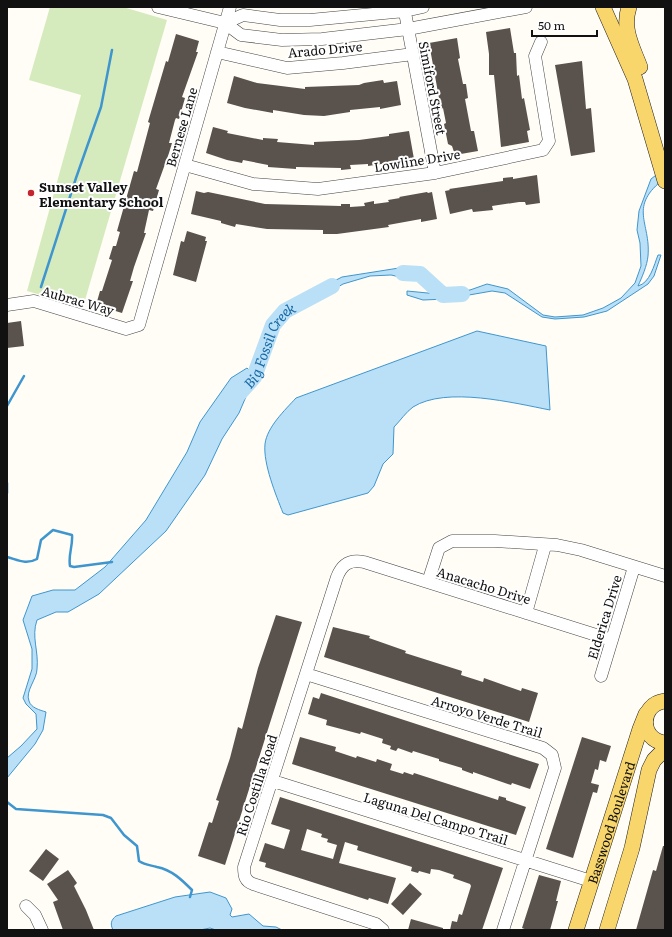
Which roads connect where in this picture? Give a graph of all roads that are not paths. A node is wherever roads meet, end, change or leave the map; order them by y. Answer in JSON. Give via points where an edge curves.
{"nodes":[{"id":1,"x":158,"y":7,"type":"edge"},
{"id":2,"x":230,"y":7,"type":"edge"},
{"id":3,"x":423,"y":7,"type":"edge"},
{"id":4,"x":526,"y":7,"type":"edge"},
{"id":5,"x":603,"y":7,"type":"edge"},
{"id":6,"x":606,"y":7,"type":"edge"},
{"id":7,"x":621,"y":7,"type":"edge"},
{"id":8,"x":629,"y":7,"type":"edge"},
{"id":9,"x":405,"y":9,"type":"edge"},
{"id":10,"x":225,"y":23,"type":"junction"},
{"id":11,"x":408,"y":29,"type":"junction"},
{"id":12,"x":541,"y":42,"type":"dead end"},
{"id":13,"x":216,"y":52,"type":"junction"},
{"id":14,"x":413,"y":54,"type":"junction"},
{"id":15,"x":661,"y":142,"type":"edge"},
{"id":16,"x":185,"y":165,"type":"junction"},
{"id":17,"x":435,"y":173,"type":"junction"},
{"id":18,"x":665,"y":181,"type":"edge"},
{"id":19,"x":7,"y":305,"type":"edge"},
{"id":20,"x":139,"y":325,"type":"joint"},
{"id":21,"x":545,"y":546,"type":"junction"},
{"id":22,"x":347,"y":562,"type":"joint"},
{"id":23,"x":634,"y":567,"type":"junction"},
{"id":24,"x":665,"y":576,"type":"edge"},
{"id":25,"x":428,"y":582,"type":"junction"},
{"id":26,"x":526,"y":613,"type":"junction"},
{"id":27,"x":612,"y":640,"type":"junction"},
{"id":28,"x":306,"y":674,"type":"junction"},
{"id":29,"x":601,"y":676,"type":"dead end"},
{"id":30,"x":663,"y":699,"type":"edge"},
{"id":31,"x":646,"y":714,"type":"junction"},
{"id":32,"x":665,"y":743,"type":"edge"},
{"id":33,"x":665,"y":748,"type":"edge"},
{"id":34,"x":272,"y":781,"type":"junction"},
{"id":35,"x":525,"y":860,"type":"junction"},
{"id":36,"x":591,"y":881,"type":"junction"},
{"id":37,"x":26,"y":906,"type":"dead end"},
{"id":38,"x":42,"y":930,"type":"edge"},
{"id":39,"x":383,"y":930,"type":"edge"},
{"id":40,"x":503,"y":930,"type":"edge"},
{"id":41,"x":576,"y":930,"type":"edge"},
{"id":42,"x":607,"y":930,"type":"edge"}],
"edges":[{"from":1,"to":10,"type":"street"},
{"from":2,"to":10,"type":"street","name":"Bernese Lane"},
{"from":3,"to":9,"type":"street"},
{"from":4,"to":11,"type":"street"},
{"from":5,"to":15,"type":"main road"},
{"from":6,"to":7,"type":"main road"},
{"from":8,"to":15,"type":"main road","via":[[626,31],[648,90]]},
{"from":9,"to":10,"type":"street","via":[[310,20],[243,16]]},
{"from":9,"to":11,"type":"street","name":"Simiford Street"},
{"from":10,"to":11,"type":"street","via":[[241,35],[282,40],[322,39]]},
{"from":10,"to":13,"type":"street","name":"Bernese Lane"},
{"from":11,"to":14,"type":"street","name":"Simiford Street"},
{"from":12,"to":17,"type":"street","name":"Lowline Drive","via":[[535,56],[549,141],[546,147],[543,150]]},
{"from":13,"to":14,"type":"street","name":"Arado Drive","via":[[287,68]]},
{"from":13,"to":16,"type":"street","name":"Bernese Lane"},
{"from":14,"to":17,"type":"street","name":"Simiford Street"},
{"from":15,"to":18,"type":"main road"},
{"from":16,"to":17,"type":"street","name":"Lowline Drive","via":[[253,184],[318,189]]},
{"from":16,"to":20,"type":"street","name":"Bernese Lane"},
{"from":19,"to":20,"type":"street","name":"Aubrac Way","via":[[34,301],[126,328]]},
{"from":21,"to":23,"type":"street","via":[[557,545],[581,550]]},
{"from":21,"to":25,"type":"street","via":[[452,540],[439,548]]},
{"from":21,"to":26,"type":"street"},
{"from":22,"to":25,"type":"street","name":"Anacacho Drive","via":[[364,562]]},
{"from":22,"to":28,"type":"street","name":"Rio Costilla Road","via":[[336,577]]},
{"from":23,"to":24,"type":"street"},
{"from":23,"to":27,"type":"street","name":"Elderica Drive"},
{"from":25,"to":26,"type":"street","name":"Anacacho Drive"},
{"from":26,"to":27,"type":"street","name":"Anacacho Drive"},
{"from":27,"to":29,"type":"street","name":"Elderica Drive"},
{"from":28,"to":34,"type":"street","name":"Rio Costilla Road"},
{"from":28,"to":35,"type":"street","name":"Arroyo Verde Trail","via":[[548,750],[552,755],[554,768]]},
{"from":30,"to":31,"type":"main road"},
{"from":31,"to":32,"type":"main road","via":[[645,722],[649,734],[655,740]]},
{"from":31,"to":36,"type":"main road","name":"Basswood Boulevard"},
{"from":33,"to":42,"type":"main road","name":"Basswood Boulevard","via":[[649,770],[632,848]]},
{"from":34,"to":35,"type":"street","name":"Laguna Del Campo Trail"},
{"from":34,"to":39,"type":"street","name":"Rio Costilla Road","via":[[244,867],[245,878],[253,884],[376,924]]},
{"from":35,"to":36,"type":"street","name":"Laguna Del Campo Trail"},
{"from":35,"to":40,"type":"street","name":"Arroyo Verde Trail"},
{"from":36,"to":41,"type":"main road","name":"Basswood Boulevard"},
{"from":37,"to":38,"type":"street","via":[[35,915]]}]}
